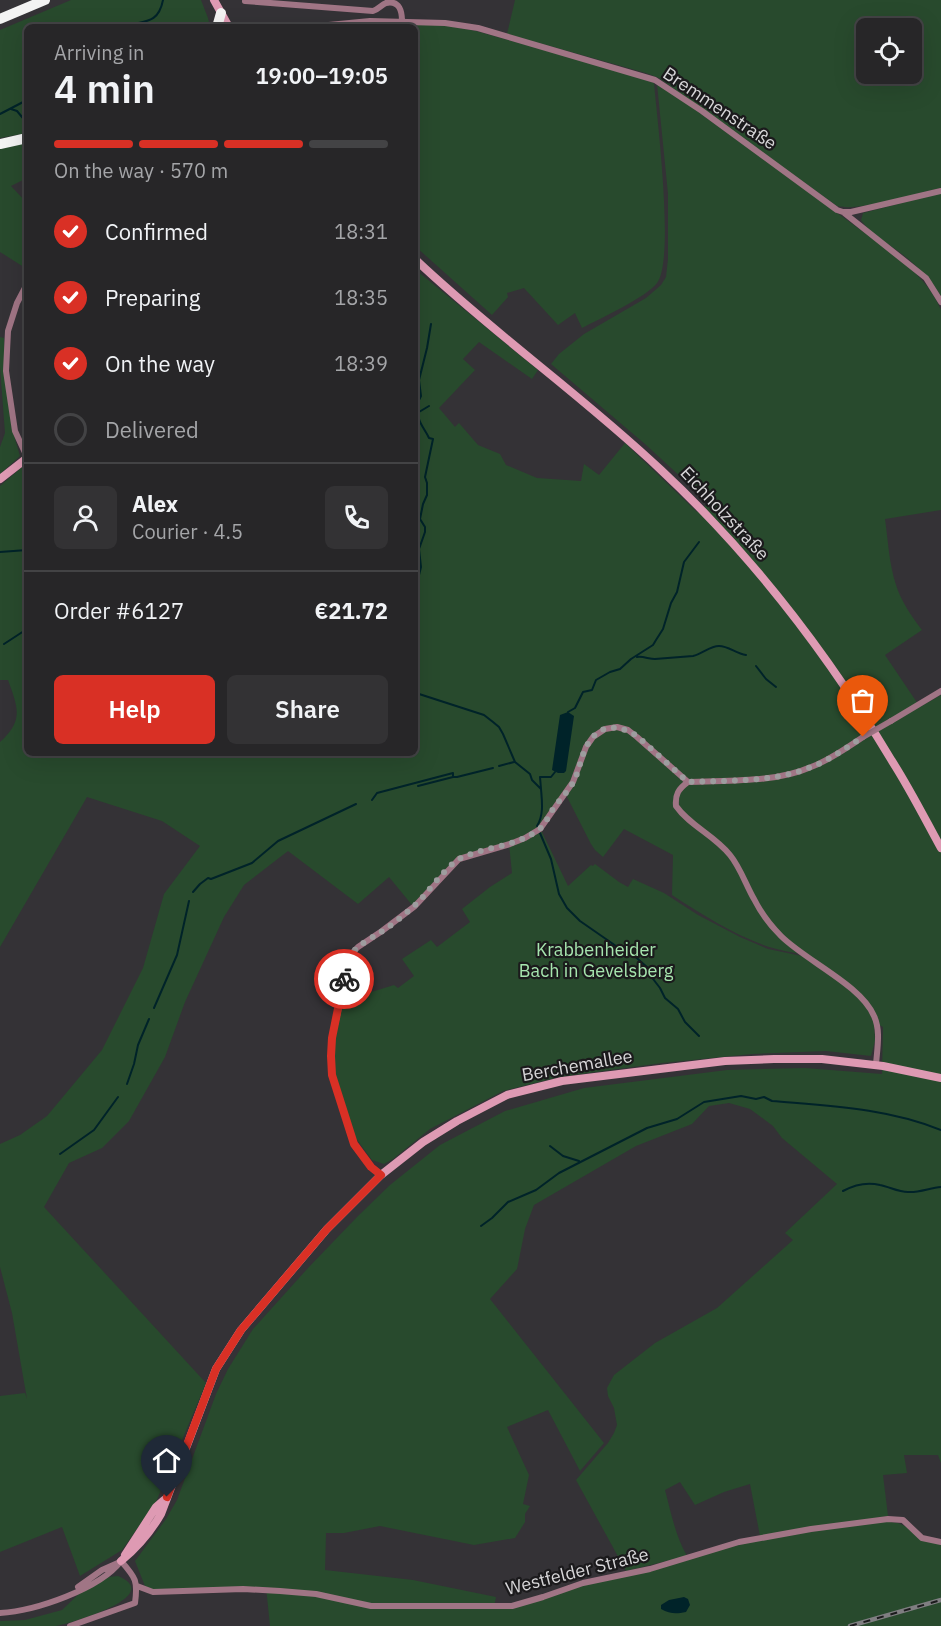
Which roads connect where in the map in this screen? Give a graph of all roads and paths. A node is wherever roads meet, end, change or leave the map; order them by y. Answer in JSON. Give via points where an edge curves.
{"nodes":[{"id":1,"x":45,"y":0,"type":"edge"},
{"id":2,"x":214,"y":0,"type":"edge"},
{"id":3,"x":245,"y":1,"type":"edge"},
{"id":4,"x":222,"y":13,"type":"junction"},
{"id":5,"x":0,"y":19,"type":"edge"},
{"id":6,"x":402,"y":21,"type":"junction"},
{"id":7,"x":219,"y":24,"type":"edge"},
{"id":8,"x":228,"y":24,"type":"edge"},
{"id":9,"x":339,"y":24,"type":"edge"},
{"id":10,"x":24,"y":139,"type":"edge"},
{"id":11,"x":0,"y":144,"type":"edge"},
{"id":12,"x":941,"y":191,"type":"edge"},
{"id":13,"x":843,"y":212,"type":"junction"},
{"id":14,"x":418,"y":262,"type":"edge"},
{"id":15,"x":24,"y":289,"type":"edge"},
{"id":16,"x":941,"y":302,"type":"edge"},
{"id":17,"x":24,"y":450,"type":"edge"},
{"id":18,"x":24,"y":459,"type":"edge"},
{"id":19,"x":0,"y":479,"type":"edge"},
{"id":20,"x":941,"y":692,"type":"edge"},
{"id":21,"x":688,"y":782,"type":"junction"},
{"id":22,"x":941,"y":848,"type":"edge"},
{"id":23,"x":876,"y":1065,"type":"junction"},
{"id":24,"x":941,"y":1078,"type":"edge"},
{"id":25,"x":381,"y":1175,"type":"junction"},
{"id":26,"x":941,"y":1542,"type":"edge"},
{"id":27,"x":121,"y":1561,"type":"junction"},
{"id":28,"x":137,"y":1586,"type":"junction"},
{"id":29,"x":0,"y":1613,"type":"edge"},
{"id":30,"x":70,"y":1626,"type":"edge"}],
"edges":[{"from":1,"to":5,"type":"highway"},
{"from":2,"to":4,"type":"street"},
{"from":3,"to":6,"type":"street","via":[[373,11],[392,1],[400,6]]},
{"from":4,"to":7,"type":"highway"},
{"from":4,"to":8,"type":"street"},
{"from":6,"to":9,"type":"street","name":"Bremmenstraße"},
{"from":6,"to":13,"type":"street","name":"Bremmenstraße","via":[[478,28],[655,80]]},
{"from":10,"to":11,"type":"highway"},
{"from":12,"to":13,"type":"street"},
{"from":13,"to":16,"type":"street","name":"Bremmenstraße","via":[[926,278]]},
{"from":14,"to":22,"type":"street","name":"Eichholzstraße","via":[[638,448],[746,556],[849,693],[893,761]]},
{"from":15,"to":17,"type":"street","via":[[8,331],[6,371],[15,431]]},
{"from":18,"to":19,"type":"street"},
{"from":20,"to":21,"type":"street","bridge":true,"via":[[810,768],[751,779]]},
{"from":21,"to":23,"type":"street","via":[[677,793],[676,806],[685,818],[730,855],[758,906],[783,938],[868,1005],[878,1028]]},
{"from":21,"to":25,"type":"street","via":[[628,730],[605,729],[586,747],[568,791],[540,829],[510,844],[459,859],[415,906],[349,956],[332,1038],[332,1075],[354,1144]]},
{"from":23,"to":24,"type":"street","name":"Berchemallee"},
{"from":23,"to":25,"type":"street","name":"Berchemallee","via":[[822,1059],[748,1060],[562,1081],[507,1095],[423,1142]]},
{"from":25,"to":27,"type":"street","name":"Berchemallee","via":[[327,1229],[241,1330],[216,1369],[167,1497],[156,1507]]},
{"from":26,"to":28,"type":"street","name":"Westfelder Straße","via":[[922,1538],[903,1520],[811,1529],[740,1542],[512,1606],[371,1606],[316,1594],[243,1588],[153,1592]]},
{"from":27,"to":28,"type":"street"},
{"from":27,"to":29,"type":"street","via":[[106,1576],[74,1592],[32,1608]]},
{"from":28,"to":30,"type":"street","via":[[135,1604]]}]}
